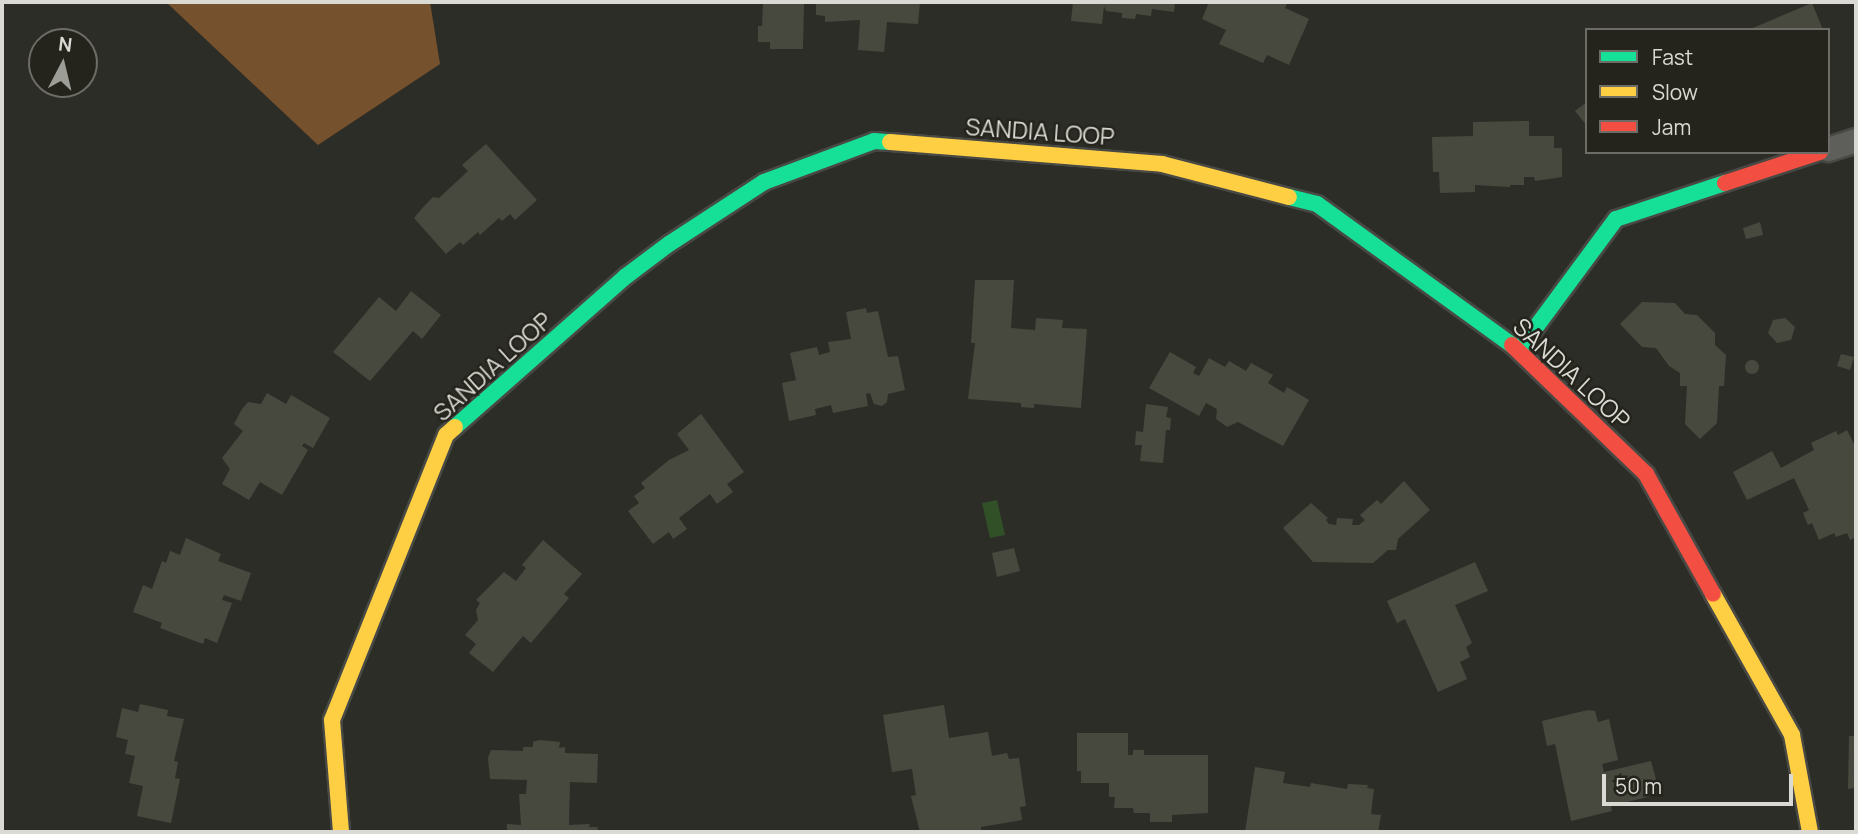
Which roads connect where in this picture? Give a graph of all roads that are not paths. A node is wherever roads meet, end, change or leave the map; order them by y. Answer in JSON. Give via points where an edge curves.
{"nodes":[{"id":1,"x":1856,"y":140,"type":"edge"},
{"id":2,"x":1830,"y":148,"type":"edge"},
{"id":3,"x":1814,"y":154,"type":"edge"},
{"id":4,"x":1519,"y":350,"type":"junction"},
{"id":5,"x":341,"y":832,"type":"edge"},
{"id":6,"x":1810,"y":832,"type":"edge"}],
"edges":[{"from":1,"to":2,"type":"street"},
{"from":3,"to":4,"type":"street","via":[[1616,219]]},
{"from":4,"to":5,"type":"street","name":"SANDIA LOOP","via":[[1317,204],[1162,164],[874,141],[764,182],[625,277],[446,435],[332,720]]},
{"from":4,"to":6,"type":"street","name":"SANDIA LOOP","via":[[1646,474],[1792,735]]}]}
